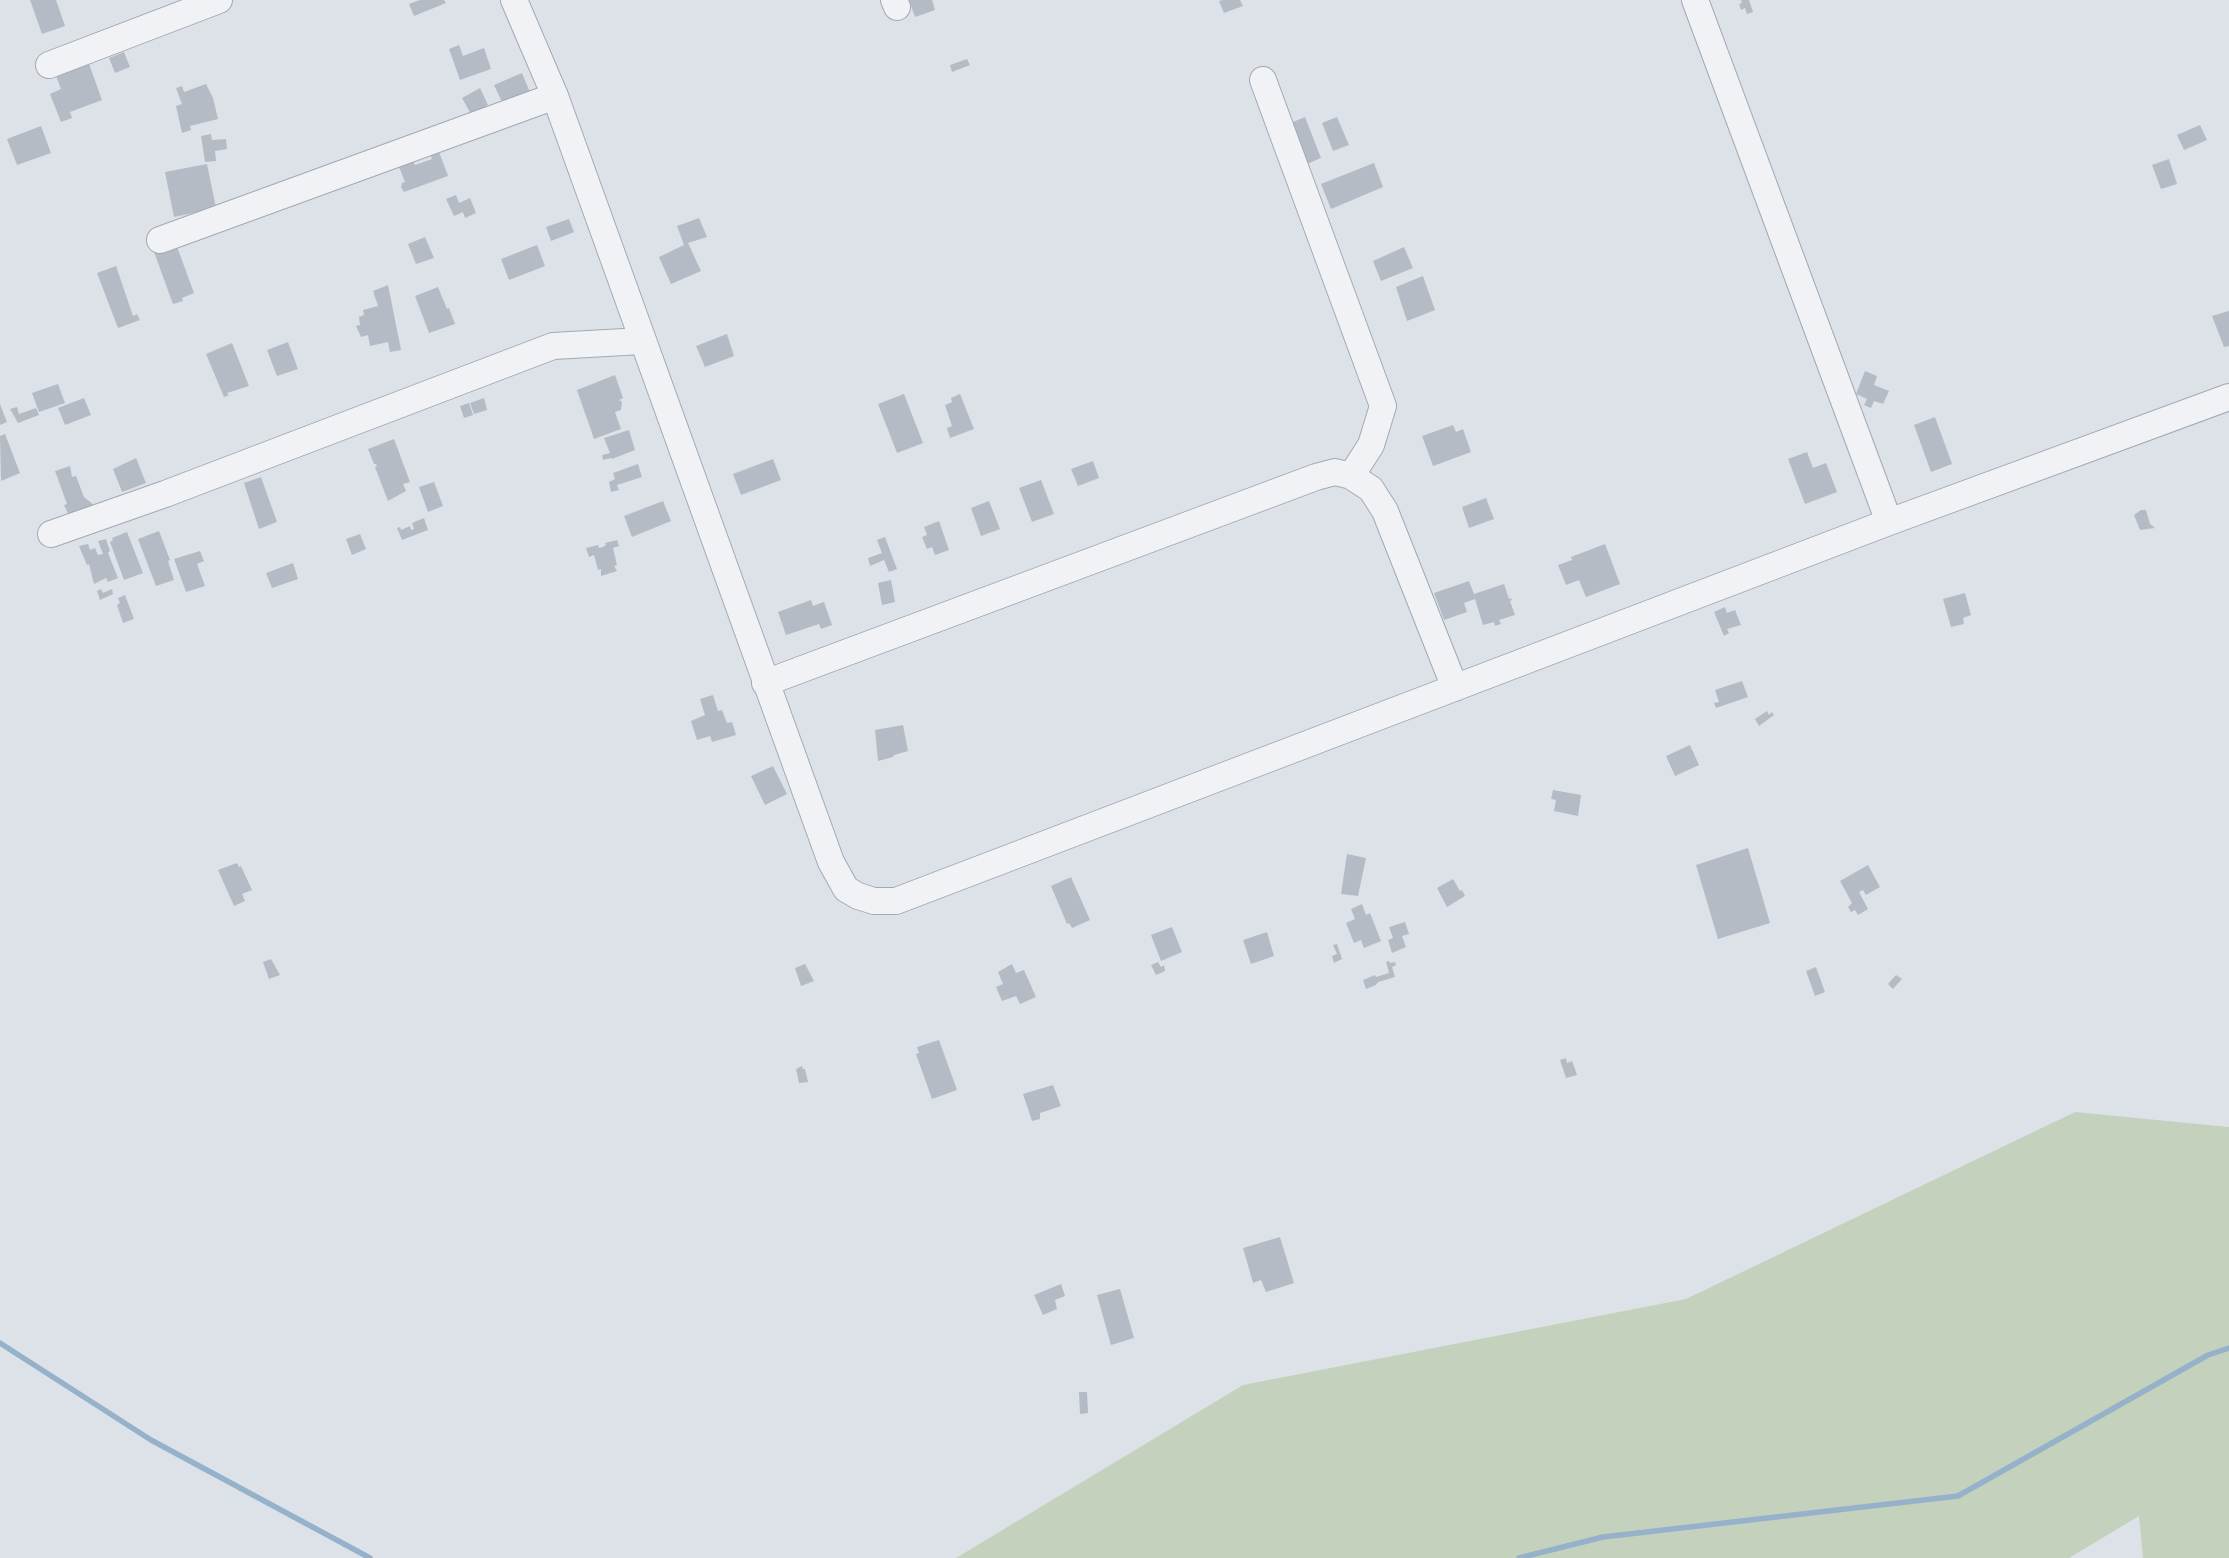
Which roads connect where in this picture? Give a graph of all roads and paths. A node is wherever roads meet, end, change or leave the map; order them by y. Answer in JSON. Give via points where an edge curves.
{"nodes":[{"id":1,"x":219,"y":0,"type":"edge"},
{"id":2,"x":514,"y":0,"type":"edge"},
{"id":3,"x":1695,"y":0,"type":"edge"},
{"id":4,"x":49,"y":64,"type":"dead end"},
{"id":5,"x":1263,"y":80,"type":"dead end"},
{"id":6,"x":555,"y":96,"type":"junction"},
{"id":7,"x":160,"y":240,"type":"dead end"},
{"id":8,"x":642,"y":341,"type":"junction"},
{"id":9,"x":2229,"y":398,"type":"edge"},
{"id":10,"x":1351,"y":476,"type":"junction"},
{"id":11,"x":1889,"y":522,"type":"junction"},
{"id":12,"x":50,"y":534,"type":"dead end"},
{"id":13,"x":765,"y":682,"type":"junction"},
{"id":14,"x":1455,"y":688,"type":"junction"}],
"edges":[{"from":1,"to":4,"type":"street"},
{"from":2,"to":6,"type":"street"},
{"from":3,"to":11,"type":"street"},
{"from":5,"to":10,"type":"street","via":[[1383,406],[1371,445]]},
{"from":6,"to":7,"type":"street"},
{"from":6,"to":8,"type":"street"},
{"from":8,"to":12,"type":"street","via":[[553,346],[165,494]]},
{"from":8,"to":13,"type":"street"},
{"from":9,"to":11,"type":"street"},
{"from":10,"to":13,"type":"street","via":[[1335,472],[1316,477]]},
{"from":10,"to":14,"type":"street","via":[[1371,490],[1384,511]]},
{"from":11,"to":14,"type":"street"},
{"from":13,"to":14,"type":"street","via":[[838,878],[846,889],[874,901],[896,900]]}]}
